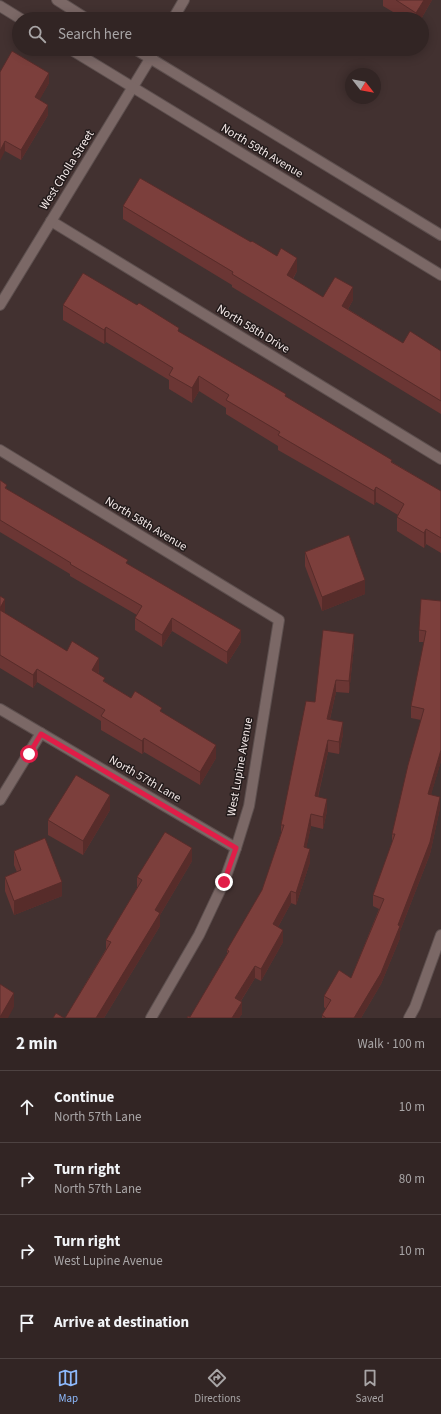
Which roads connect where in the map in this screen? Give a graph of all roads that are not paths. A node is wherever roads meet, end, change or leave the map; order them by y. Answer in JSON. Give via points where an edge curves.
{"nodes":[{"id":1,"x":57,"y":0,"type":"edge"},
{"id":2,"x":184,"y":0,"type":"edge"},
{"id":3,"x":0,"y":6,"type":"edge"},
{"id":4,"x":76,"y":12,"type":"edge"},
{"id":5,"x":177,"y":12,"type":"edge"},
{"id":6,"x":12,"y":13,"type":"edge"},
{"id":7,"x":81,"y":56,"type":"edge"},
{"id":8,"x":147,"y":56,"type":"edge"},
{"id":9,"x":150,"y":58,"type":"junction"},
{"id":10,"x":132,"y":88,"type":"junction"},
{"id":11,"x":51,"y":222,"type":"junction"},
{"id":12,"x":441,"y":235,"type":"edge"},
{"id":13,"x":441,"y":275,"type":"edge"},
{"id":14,"x":0,"y":305,"type":"edge"},
{"id":15,"x":0,"y":450,"type":"edge"},
{"id":16,"x":441,"y":459,"type":"edge"},
{"id":17,"x":279,"y":620,"type":"joint"},
{"id":18,"x":0,"y":709,"type":"edge"},
{"id":19,"x":41,"y":734,"type":"junction"},
{"id":20,"x":0,"y":800,"type":"edge"},
{"id":21,"x":236,"y":848,"type":"junction"},
{"id":22,"x":441,"y":935,"type":"edge"},
{"id":23,"x":151,"y":1018,"type":"edge"},
{"id":24,"x":409,"y":1018,"type":"edge"}],
"edges":[{"from":1,"to":4,"type":"street"},
{"from":2,"to":5,"type":"street"},
{"from":3,"to":6,"type":"street"},
{"from":7,"to":10,"type":"street","name":"North 59th Avenue"},
{"from":8,"to":9,"type":"street","name":"North 59th Avenue"},
{"from":9,"to":10,"type":"street","name":"West Cholla Street"},
{"from":9,"to":12,"type":"street","name":"North 59th Avenue"},
{"from":10,"to":11,"type":"street","name":"West Cholla Street"},
{"from":10,"to":13,"type":"street","name":"North 59th Avenue"},
{"from":11,"to":14,"type":"street","name":"West Cholla Street"},
{"from":11,"to":16,"type":"street","name":"North 58th Drive"},
{"from":15,"to":17,"type":"street","name":"North 58th Avenue"},
{"from":17,"to":21,"type":"street","name":"West Lupine Avenue","via":[[249,806]]},
{"from":18,"to":19,"type":"street","name":"North 57th Lane"},
{"from":19,"to":20,"type":"street"},
{"from":19,"to":21,"type":"street","name":"North 57th Lane"},
{"from":21,"to":23,"type":"street","name":"West Lupine Avenue","via":[[224,882],[199,935]]},
{"from":22,"to":24,"type":"street","via":[[416,1006]]}]}
